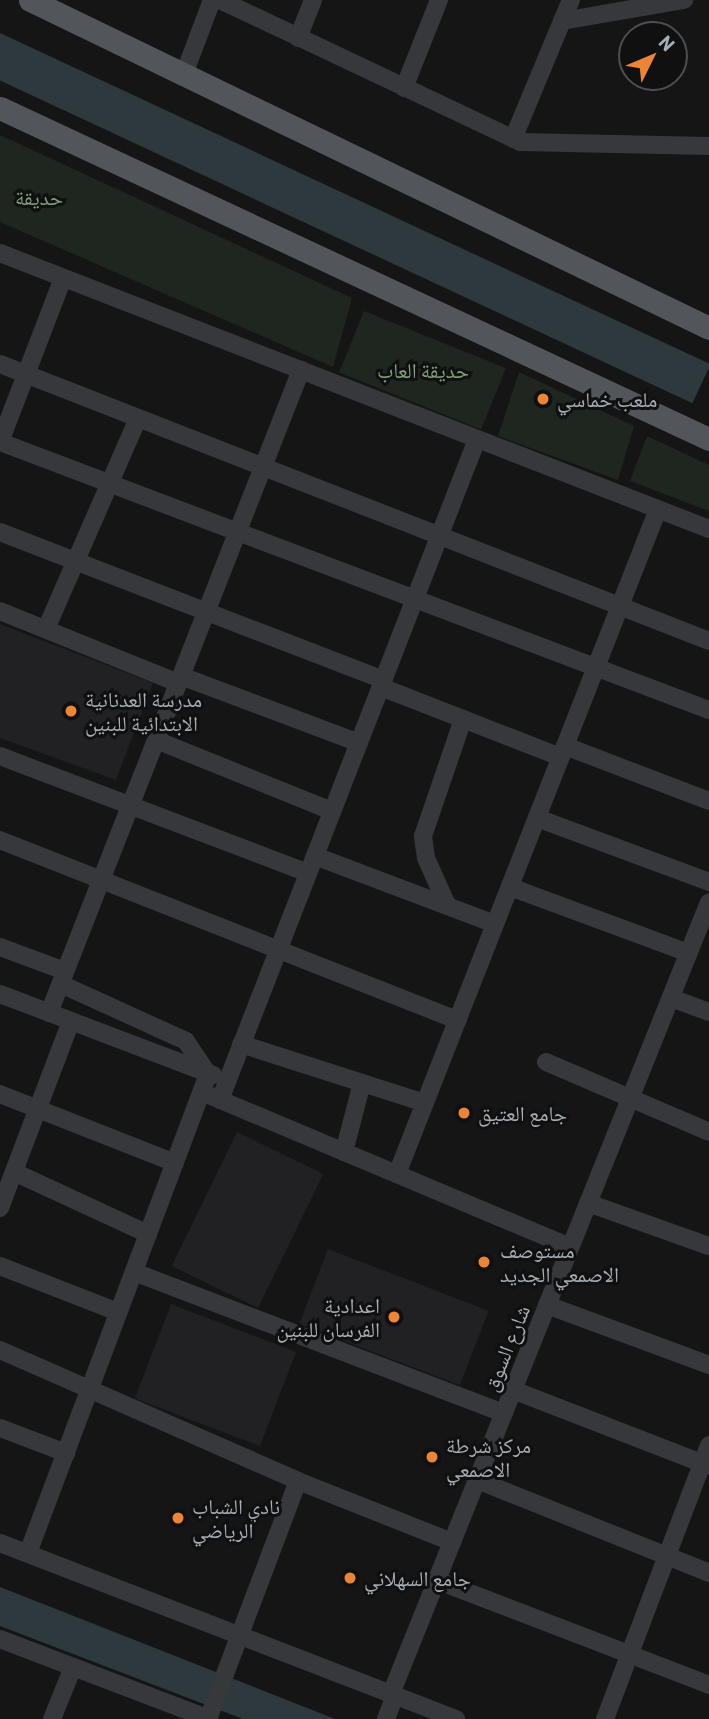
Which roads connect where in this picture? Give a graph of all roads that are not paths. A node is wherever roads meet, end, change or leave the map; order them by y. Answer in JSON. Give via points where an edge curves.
{"nodes":[{"id":1,"x":30,"y":0,"type":"edge"},
{"id":2,"x":212,"y":0,"type":"edge"},
{"id":3,"x":220,"y":0,"type":"edge"},
{"id":4,"x":313,"y":0,"type":"edge"},
{"id":5,"x":439,"y":0,"type":"edge"},
{"id":6,"x":571,"y":0,"type":"edge"},
{"id":7,"x":684,"y":0,"type":"edge"},
{"id":8,"x":562,"y":21,"type":"junction"},
{"id":9,"x":298,"y":38,"type":"junction"},
{"id":10,"x":183,"y":76,"type":"junction"},
{"id":11,"x":404,"y":88,"type":"junction"},
{"id":12,"x":0,"y":108,"type":"edge"},
{"id":13,"x":513,"y":139,"type":"junction"},
{"id":14,"x":709,"y":146,"type":"edge"},
{"id":15,"x":0,"y":253,"type":"edge"},
{"id":16,"x":63,"y":278,"type":"junction"},
{"id":17,"x":709,"y":328,"type":"edge"},
{"id":18,"x":0,"y":364,"type":"edge"},
{"id":19,"x":301,"y":370,"type":"junction"},
{"id":20,"x":26,"y":374,"type":"junction"},
{"id":21,"x":138,"y":418,"type":"junction"},
{"id":22,"x":477,"y":439,"type":"junction"},
{"id":23,"x":709,"y":439,"type":"edge"},
{"id":24,"x":0,"y":442,"type":"edge"},
{"id":25,"x":263,"y":467,"type":"junction"},
{"id":26,"x":109,"y":484,"type":"junction"},
{"id":27,"x":658,"y":509,"type":"junction"},
{"id":28,"x":709,"y":529,"type":"edge"},
{"id":29,"x":0,"y":532,"type":"edge"},
{"id":30,"x":238,"y":532,"type":"junction"},
{"id":31,"x":440,"y":536,"type":"junction"},
{"id":32,"x":75,"y":562,"type":"junction"},
{"id":33,"x":415,"y":599,"type":"junction"},
{"id":34,"x":620,"y":606,"type":"junction"},
{"id":35,"x":0,"y":611,"type":"edge"},
{"id":36,"x":207,"y":611,"type":"junction"},
{"id":37,"x":47,"y":629,"type":"junction"},
{"id":38,"x":709,"y":641,"type":"edge"},
{"id":39,"x":596,"y":667,"type":"junction"},
{"id":40,"x":180,"y":680,"type":"junction"},
{"id":41,"x":382,"y":684,"type":"junction"},
{"id":42,"x":709,"y":710,"type":"edge"},
{"id":43,"x":463,"y":719,"type":"junction"},
{"id":44,"x":156,"y":740,"type":"junction"},
{"id":45,"x":359,"y":743,"type":"junction"},
{"id":46,"x":563,"y":751,"type":"junction"},
{"id":47,"x":0,"y":755,"type":"edge"},
{"id":48,"x":709,"y":801,"type":"edge"},
{"id":49,"x":131,"y":804,"type":"junction"},
{"id":50,"x":332,"y":811,"type":"junction"},
{"id":51,"x":537,"y":818,"type":"junction"},
{"id":52,"x":0,"y":840,"type":"edge"},
{"id":53,"x":315,"y":856,"type":"junction"},
{"id":54,"x":308,"y":873,"type":"junction"},
{"id":55,"x":101,"y":880,"type":"junction"},
{"id":56,"x":709,"y":882,"type":"edge"},
{"id":57,"x":510,"y":887,"type":"junction"},
{"id":58,"x":447,"y":905,"type":"junction"},
{"id":59,"x":708,"y":909,"type":"edge"},
{"id":60,"x":495,"y":924,"type":"junction"},
{"id":61,"x":0,"y":947,"type":"edge"},
{"id":62,"x":278,"y":950,"type":"junction"},
{"id":63,"x":688,"y":953,"type":"junction"},
{"id":64,"x":63,"y":978,"type":"junction"},
{"id":65,"x":0,"y":994,"type":"edge"},
{"id":66,"x":671,"y":998,"type":"junction"},
{"id":67,"x":709,"y":1012,"type":"edge"},
{"id":68,"x":49,"y":1013,"type":"junction"},
{"id":69,"x":458,"y":1020,"type":"junction"},
{"id":70,"x":71,"y":1021,"type":"junction"},
{"id":71,"x":241,"y":1044,"type":"junction"},
{"id":72,"x":546,"y":1062,"type":"dead end"},
{"id":73,"x":208,"y":1074,"type":"junction"},
{"id":74,"x":227,"y":1081,"type":"junction"},
{"id":75,"x":362,"y":1083,"type":"junction"},
{"id":76,"x":201,"y":1092,"type":"junction"},
{"id":77,"x":0,"y":1094,"type":"edge"},
{"id":78,"x":220,"y":1100,"type":"junction"},
{"id":79,"x":629,"y":1101,"type":"junction"},
{"id":80,"x":425,"y":1103,"type":"junction"},
{"id":81,"x":38,"y":1109,"type":"junction"},
{"id":82,"x":709,"y":1132,"type":"edge"},
{"id":83,"x":344,"y":1152,"type":"junction"},
{"id":84,"x":175,"y":1163,"type":"junction"},
{"id":85,"x":14,"y":1172,"type":"junction"},
{"id":86,"x":397,"y":1174,"type":"junction"},
{"id":87,"x":588,"y":1203,"type":"junction"},
{"id":88,"x":0,"y":1208,"type":"edge"},
{"id":89,"x":148,"y":1234,"type":"junction"},
{"id":90,"x":709,"y":1246,"type":"edge"},
{"id":91,"x":570,"y":1247,"type":"junction"},
{"id":92,"x":0,"y":1266,"type":"edge"},
{"id":93,"x":134,"y":1272,"type":"junction"},
{"id":94,"x":547,"y":1305,"type":"junction"},
{"id":95,"x":118,"y":1312,"type":"junction"},
{"id":96,"x":0,"y":1350,"type":"edge"},
{"id":97,"x":709,"y":1365,"type":"edge"},
{"id":98,"x":513,"y":1390,"type":"junction"},
{"id":99,"x":89,"y":1391,"type":"junction"},
{"id":100,"x":504,"y":1413,"type":"junction"},
{"id":101,"x":0,"y":1428,"type":"edge"},
{"id":102,"x":709,"y":1445,"type":"edge"},
{"id":103,"x":66,"y":1453,"type":"junction"},
{"id":104,"x":705,"y":1465,"type":"edge"},
{"id":105,"x":477,"y":1480,"type":"junction"},
{"id":106,"x":298,"y":1481,"type":"junction"},
{"id":107,"x":0,"y":1542,"type":"edge"},
{"id":108,"x":452,"y":1542,"type":"junction"},
{"id":109,"x":28,"y":1553,"type":"junction"},
{"id":110,"x":667,"y":1556,"type":"junction"},
{"id":111,"x":709,"y":1573,"type":"edge"},
{"id":112,"x":436,"y":1580,"type":"junction"},
{"id":113,"x":238,"y":1635,"type":"junction"},
{"id":114,"x":0,"y":1639,"type":"edge"},
{"id":115,"x":629,"y":1654,"type":"junction"},
{"id":116,"x":73,"y":1667,"type":"junction"},
{"id":117,"x":709,"y":1685,"type":"edge"},
{"id":118,"x":393,"y":1695,"type":"junction"},
{"id":119,"x":52,"y":1719,"type":"edge"},
{"id":120,"x":208,"y":1719,"type":"edge"},
{"id":121,"x":386,"y":1719,"type":"edge"},
{"id":122,"x":456,"y":1719,"type":"edge"},
{"id":123,"x":605,"y":1719,"type":"edge"}],
"edges":[{"from":1,"to":10,"type":"main road"},
{"from":2,"to":10,"type":"street"},
{"from":3,"to":9,"type":"street"},
{"from":4,"to":9,"type":"street"},
{"from":5,"to":11,"type":"street"},
{"from":6,"to":8,"type":"street"},
{"from":7,"to":8,"type":"street"},
{"from":8,"to":13,"type":"street"},
{"from":9,"to":11,"type":"street"},
{"from":10,"to":17,"type":"main road"},
{"from":11,"to":13,"type":"street"},
{"from":12,"to":23,"type":"main road"},
{"from":13,"to":14,"type":"street"},
{"from":15,"to":16,"type":"street"},
{"from":16,"to":19,"type":"street"},
{"from":16,"to":20,"type":"street"},
{"from":18,"to":20,"type":"street"},
{"from":19,"to":22,"type":"street"},
{"from":19,"to":25,"type":"street"},
{"from":20,"to":21,"type":"street"},
{"from":20,"to":24,"type":"street"},
{"from":21,"to":25,"type":"street"},
{"from":21,"to":26,"type":"street"},
{"from":22,"to":27,"type":"street"},
{"from":22,"to":31,"type":"street"},
{"from":24,"to":26,"type":"street"},
{"from":25,"to":30,"type":"street"},
{"from":25,"to":31,"type":"street"},
{"from":26,"to":30,"type":"street"},
{"from":26,"to":32,"type":"street"},
{"from":27,"to":28,"type":"street"},
{"from":27,"to":34,"type":"street"},
{"from":29,"to":32,"type":"street"},
{"from":30,"to":33,"type":"street"},
{"from":30,"to":36,"type":"street"},
{"from":31,"to":33,"type":"street"},
{"from":31,"to":34,"type":"street"},
{"from":32,"to":36,"type":"street"},
{"from":32,"to":37,"type":"street"},
{"from":33,"to":39,"type":"street"},
{"from":33,"to":41,"type":"street"},
{"from":34,"to":38,"type":"street"},
{"from":34,"to":39,"type":"street"},
{"from":35,"to":37,"type":"street"},
{"from":36,"to":40,"type":"street"},
{"from":36,"to":41,"type":"street"},
{"from":37,"to":40,"type":"street"},
{"from":39,"to":42,"type":"street"},
{"from":39,"to":46,"type":"street"},
{"from":40,"to":44,"type":"street"},
{"from":40,"to":45,"type":"street"},
{"from":41,"to":43,"type":"street"},
{"from":41,"to":45,"type":"street"},
{"from":43,"to":46,"type":"street"},
{"from":43,"to":58,"type":"street","via":[[423,836],[426,858]]},
{"from":44,"to":49,"type":"street"},
{"from":44,"to":50,"type":"street"},
{"from":45,"to":50,"type":"street"},
{"from":46,"to":48,"type":"street"},
{"from":46,"to":51,"type":"street"},
{"from":47,"to":49,"type":"street"},
{"from":49,"to":54,"type":"street"},
{"from":49,"to":55,"type":"street"},
{"from":50,"to":53,"type":"street"},
{"from":51,"to":56,"type":"street"},
{"from":51,"to":57,"type":"street"},
{"from":52,"to":55,"type":"street"},
{"from":53,"to":54,"type":"street"},
{"from":53,"to":58,"type":"street"},
{"from":54,"to":62,"type":"street"},
{"from":55,"to":62,"type":"street"},
{"from":55,"to":64,"type":"street"},
{"from":57,"to":60,"type":"street"},
{"from":57,"to":63,"type":"street"},
{"from":58,"to":60,"type":"street"},
{"from":59,"to":63,"type":"street","name":"شارع السوق"},
{"from":60,"to":69,"type":"street"},
{"from":61,"to":64,"type":"street"},
{"from":62,"to":69,"type":"street"},
{"from":62,"to":71,"type":"street"},
{"from":63,"to":66,"type":"street","name":"شارع السوق"},
{"from":64,"to":68,"type":"street"},
{"from":64,"to":73,"type":"street","via":[[186,1041]]},
{"from":65,"to":68,"type":"street"},
{"from":66,"to":67,"type":"street"},
{"from":66,"to":79,"type":"street","name":"شارع السوق"},
{"from":68,"to":70,"type":"street"},
{"from":69,"to":80,"type":"street"},
{"from":70,"to":73,"type":"street"},
{"from":70,"to":81,"type":"street"},
{"from":71,"to":74,"type":"street"},
{"from":71,"to":75,"type":"street"},
{"from":72,"to":79,"type":"street"},
{"from":73,"to":74,"type":"street"},
{"from":73,"to":76,"type":"street"},
{"from":74,"to":78,"type":"street"},
{"from":75,"to":80,"type":"street"},
{"from":75,"to":83,"type":"street"},
{"from":76,"to":78,"type":"street"},
{"from":76,"to":84,"type":"street"},
{"from":77,"to":81,"type":"street"},
{"from":78,"to":83,"type":"street"},
{"from":79,"to":82,"type":"street"},
{"from":79,"to":87,"type":"street","name":"شارع السوق"},
{"from":80,"to":86,"type":"street"},
{"from":81,"to":84,"type":"street"},
{"from":81,"to":85,"type":"street"},
{"from":83,"to":86,"type":"street"},
{"from":84,"to":89,"type":"street"},
{"from":85,"to":88,"type":"street"},
{"from":85,"to":89,"type":"street"},
{"from":86,"to":91,"type":"street"},
{"from":87,"to":90,"type":"street"},
{"from":87,"to":91,"type":"street","name":"شارع السوق"},
{"from":89,"to":93,"type":"street"},
{"from":91,"to":94,"type":"street","name":"شارع السوق"},
{"from":92,"to":95,"type":"street"},
{"from":93,"to":95,"type":"street"},
{"from":93,"to":100,"type":"street"},
{"from":94,"to":97,"type":"street"},
{"from":94,"to":98,"type":"street","name":"شارع السوق"},
{"from":95,"to":99,"type":"street"},
{"from":96,"to":99,"type":"street"},
{"from":98,"to":100,"type":"street","name":"شارع السوق"},
{"from":98,"to":104,"type":"street"},
{"from":99,"to":103,"type":"street"},
{"from":99,"to":106,"type":"street"},
{"from":100,"to":105,"type":"street","name":"شارع السوق"},
{"from":101,"to":103,"type":"street"},
{"from":102,"to":104,"type":"street"},
{"from":103,"to":109,"type":"street"},
{"from":104,"to":110,"type":"street"},
{"from":105,"to":108,"type":"street","name":"شارع السوق"},
{"from":105,"to":110,"type":"street"},
{"from":106,"to":108,"type":"street"},
{"from":106,"to":113,"type":"street"},
{"from":107,"to":109,"type":"street"},
{"from":108,"to":112,"type":"street","name":"شارع السوق"},
{"from":109,"to":113,"type":"street"},
{"from":110,"to":111,"type":"street"},
{"from":110,"to":115,"type":"street"},
{"from":112,"to":115,"type":"street"},
{"from":112,"to":118,"type":"street","name":"شارع السوق"},
{"from":113,"to":118,"type":"street"},
{"from":113,"to":120,"type":"street"},
{"from":114,"to":116,"type":"street"},
{"from":115,"to":117,"type":"street"},
{"from":115,"to":123,"type":"street"},
{"from":116,"to":119,"type":"street"},
{"from":116,"to":120,"type":"street"},
{"from":118,"to":121,"type":"street","name":"شارع السوق"},
{"from":118,"to":122,"type":"street"}]}
